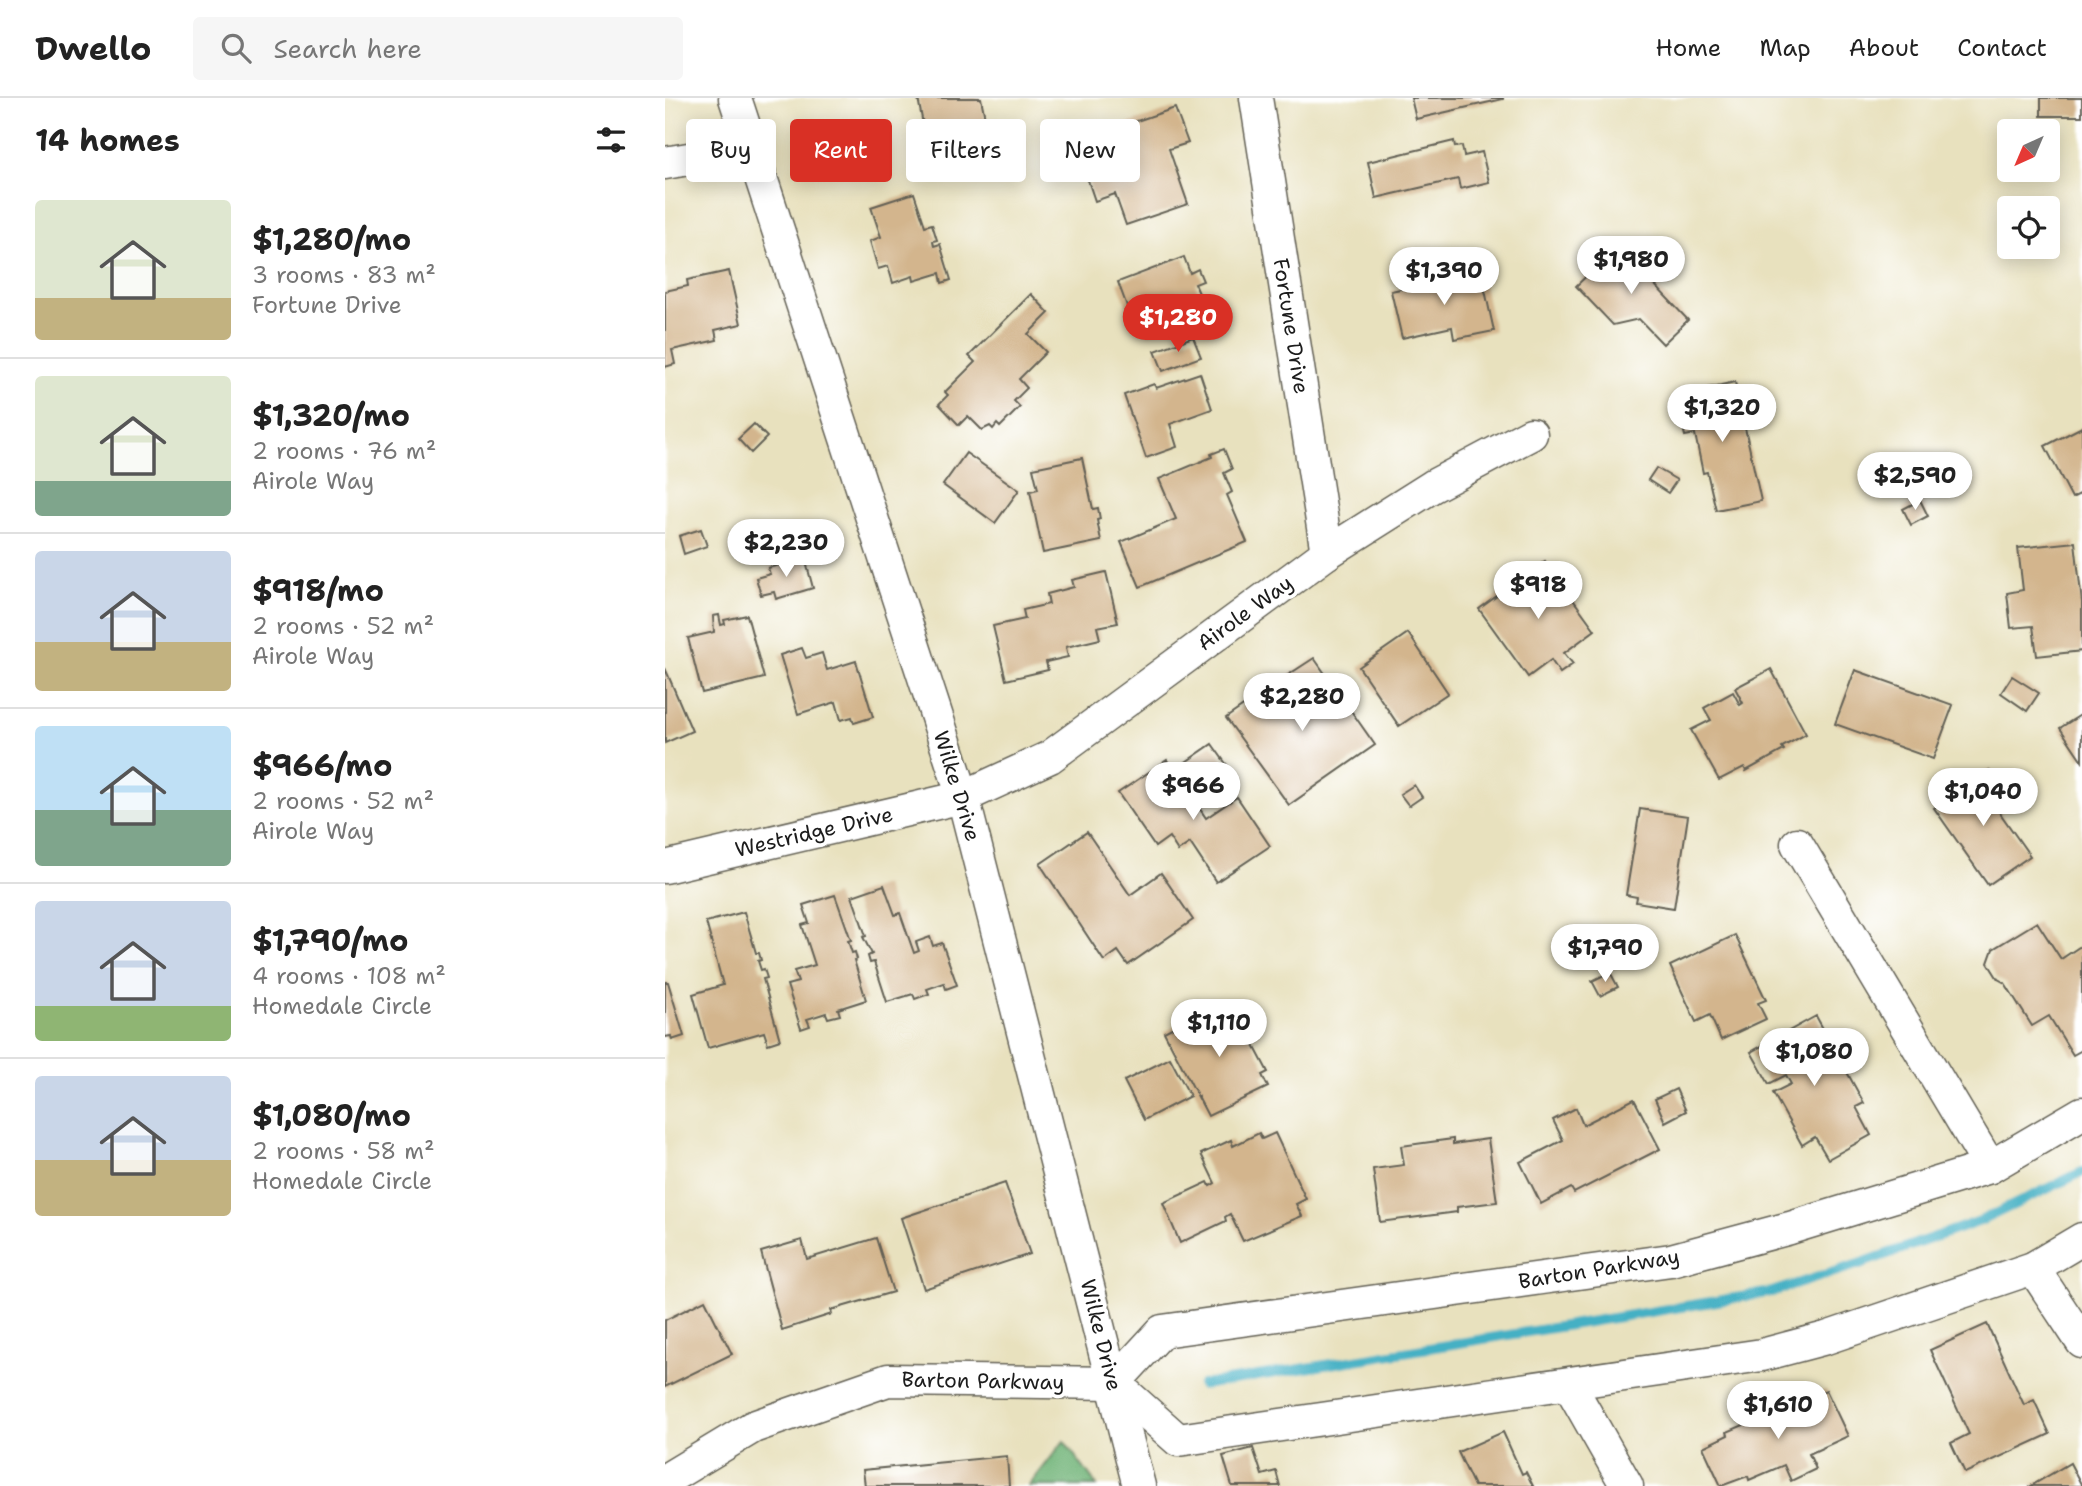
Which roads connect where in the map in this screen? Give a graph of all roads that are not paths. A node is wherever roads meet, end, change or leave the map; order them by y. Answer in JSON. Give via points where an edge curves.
{"nodes":[{"id":1,"x":735,"y":98,"type":"edge"},
{"id":2,"x":1256,"y":98,"type":"edge"},
{"id":3,"x":743,"y":119,"type":"edge"},
{"id":4,"x":686,"y":159,"type":"edge"},
{"id":5,"x":665,"y":163,"type":"edge"},
{"id":6,"x":764,"y":182,"type":"edge"},
{"id":7,"x":1531,"y":434,"type":"dead end"},
{"id":8,"x":1327,"y":553,"type":"junction"},
{"id":9,"x":963,"y":797,"type":"junction"},
{"id":10,"x":1797,"y":844,"type":"dead end"},
{"id":11,"x":665,"y":867,"type":"edge"},
{"id":12,"x":2082,"y":1113,"type":"edge"},
{"id":13,"x":1990,"y":1167,"type":"junction"},
{"id":14,"x":2082,"y":1239,"type":"edge"},
{"id":15,"x":2032,"y":1268,"type":"junction"},
{"id":16,"x":2082,"y":1342,"type":"edge"},
{"id":17,"x":1114,"y":1382,"type":"junction"},
{"id":18,"x":1569,"y":1384,"type":"junction"},
{"id":19,"x":665,"y":1480,"type":"edge"},
{"id":20,"x":1139,"y":1486,"type":"edge"},
{"id":21,"x":1627,"y":1486,"type":"edge"}],
"edges":[{"from":1,"to":3,"type":"street","name":"Wilke Drive"},
{"from":2,"to":8,"type":"street","name":"Fortune Drive"},
{"from":4,"to":5,"type":"street"},
{"from":6,"to":9,"type":"street","name":"Wilke Drive"},
{"from":7,"to":8,"type":"street","name":"Airole Way","via":[[1433,486]]},
{"from":8,"to":9,"type":"street","name":"Airole Way","via":[[1050,757]]},
{"from":9,"to":11,"type":"street","name":"Westridge Drive"},
{"from":9,"to":17,"type":"street","name":"Wilke Drive"},
{"from":10,"to":13,"type":"street"},
{"from":12,"to":13,"type":"street","name":"Barton Parkway"},
{"from":13,"to":17,"type":"street","name":"Barton Parkway","via":[[1671,1260],[1161,1331]]},
{"from":14,"to":15,"type":"street"},
{"from":15,"to":16,"type":"street"},
{"from":15,"to":18,"type":"street","via":[[1762,1355]]},
{"from":17,"to":18,"type":"street","via":[[1178,1440]]},
{"from":17,"to":19,"type":"street","name":"Barton Parkway","via":[[888,1380],[753,1427]]},
{"from":17,"to":20,"type":"street","name":"Wilke Drive"},
{"from":18,"to":21,"type":"street"}]}
